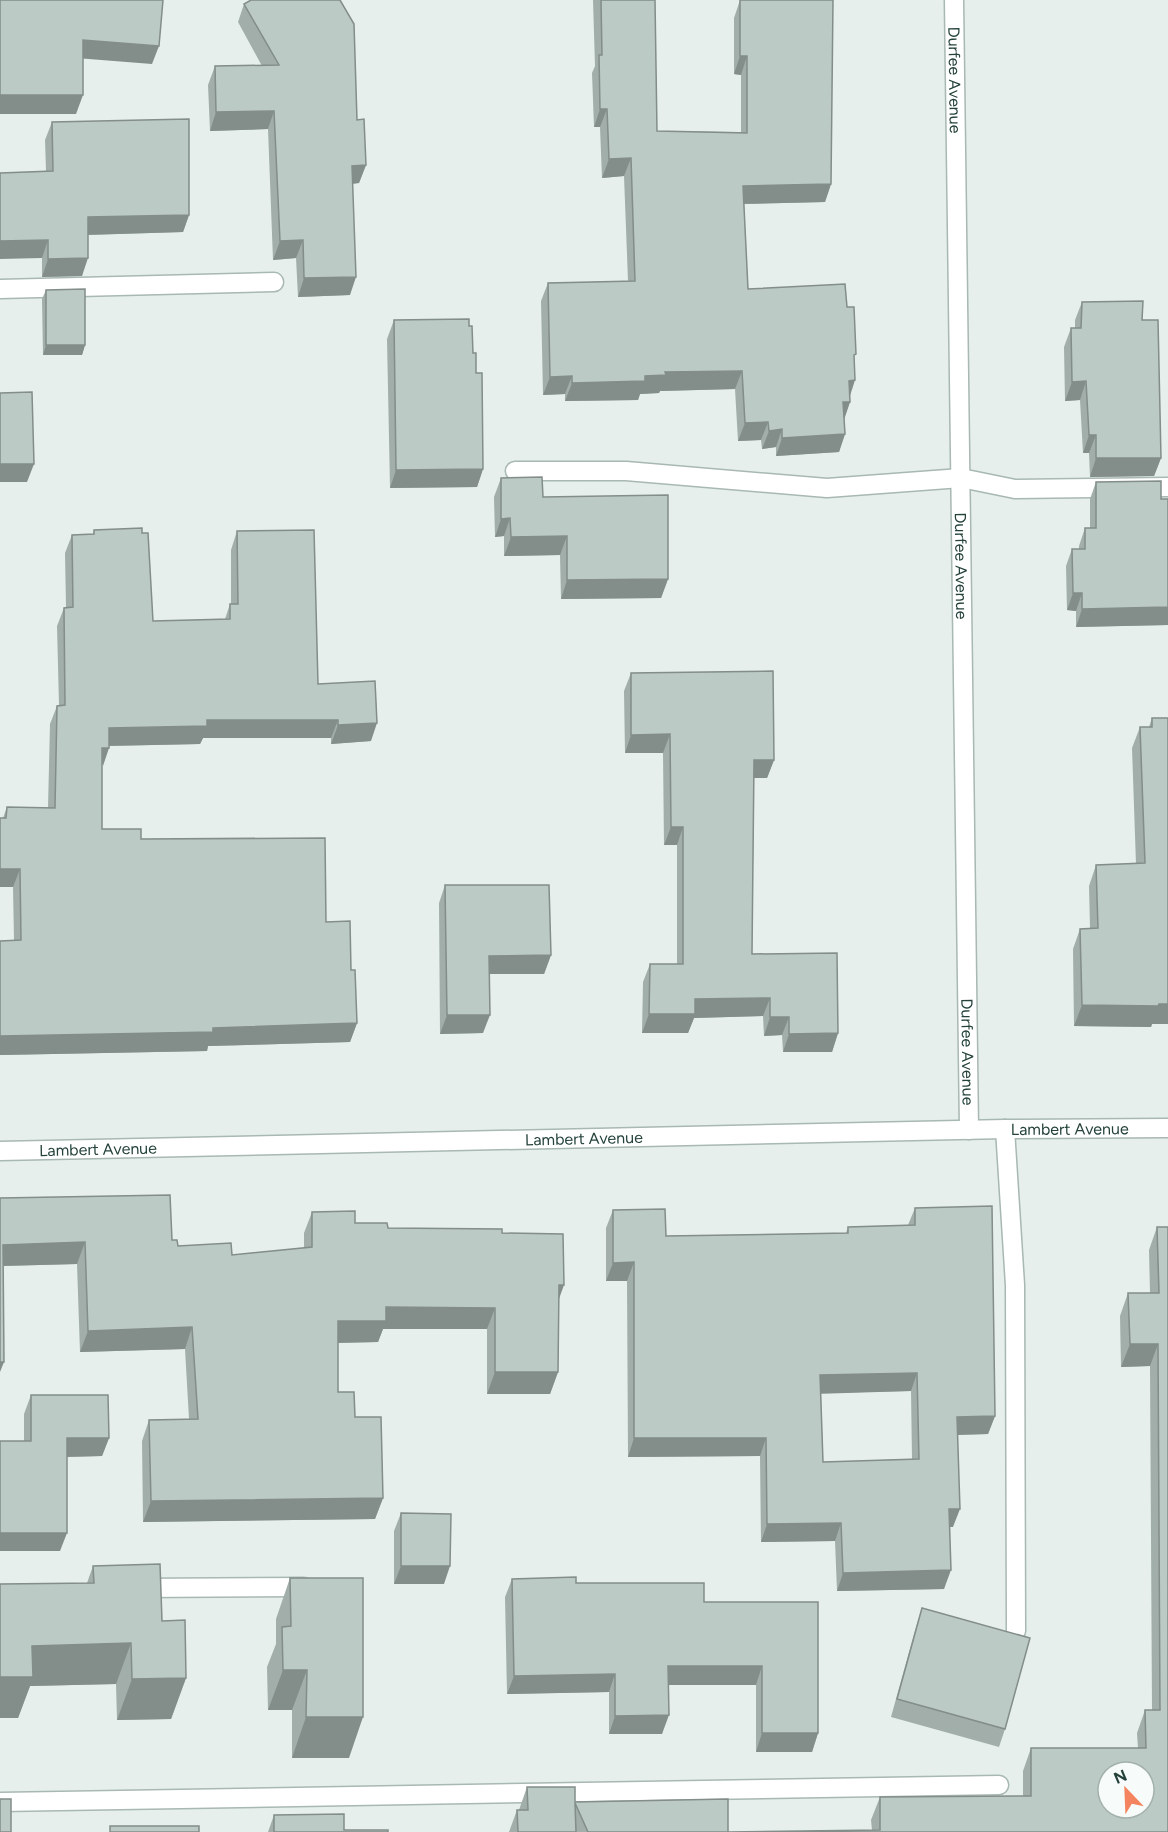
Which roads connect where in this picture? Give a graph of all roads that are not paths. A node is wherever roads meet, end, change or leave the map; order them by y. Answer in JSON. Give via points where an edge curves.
{"nodes":[{"id":1,"x":954,"y":0,"type":"edge"},
{"id":2,"x":274,"y":282,"type":"dead end"},
{"id":3,"x":0,"y":289,"type":"edge"},
{"id":4,"x":515,"y":471,"type":"dead end"},
{"id":5,"x":961,"y":478,"type":"junction"},
{"id":6,"x":1168,"y":487,"type":"edge"},
{"id":7,"x":1168,"y":1128,"type":"edge"},
{"id":8,"x":1005,"y":1129,"type":"junction"},
{"id":9,"x":969,"y":1130,"type":"junction"},
{"id":10,"x":0,"y":1151,"type":"edge"},
{"id":11,"x":304,"y":1587,"type":"edge"},
{"id":12,"x":114,"y":1589,"type":"edge"},
{"id":13,"x":1016,"y":1631,"type":"edge"},
{"id":14,"x":999,"y":1785,"type":"dead end"},
{"id":15,"x":0,"y":1802,"type":"edge"}],
"edges":[{"from":1,"to":5,"type":"street","name":"Durfee Avenue"},
{"from":2,"to":3,"type":"street"},
{"from":4,"to":5,"type":"street","via":[[626,471],[827,488]]},
{"from":5,"to":6,"type":"street","via":[[1015,489]]},
{"from":5,"to":9,"type":"street","name":"Durfee Avenue"},
{"from":7,"to":8,"type":"street","name":"Lambert Avenue"},
{"from":8,"to":9,"type":"street","name":"Lambert Avenue"},
{"from":8,"to":13,"type":"street","via":[[1015,1285]]},
{"from":9,"to":10,"type":"street","name":"Lambert Avenue"},
{"from":11,"to":12,"type":"street"},
{"from":14,"to":15,"type":"street"}]}
